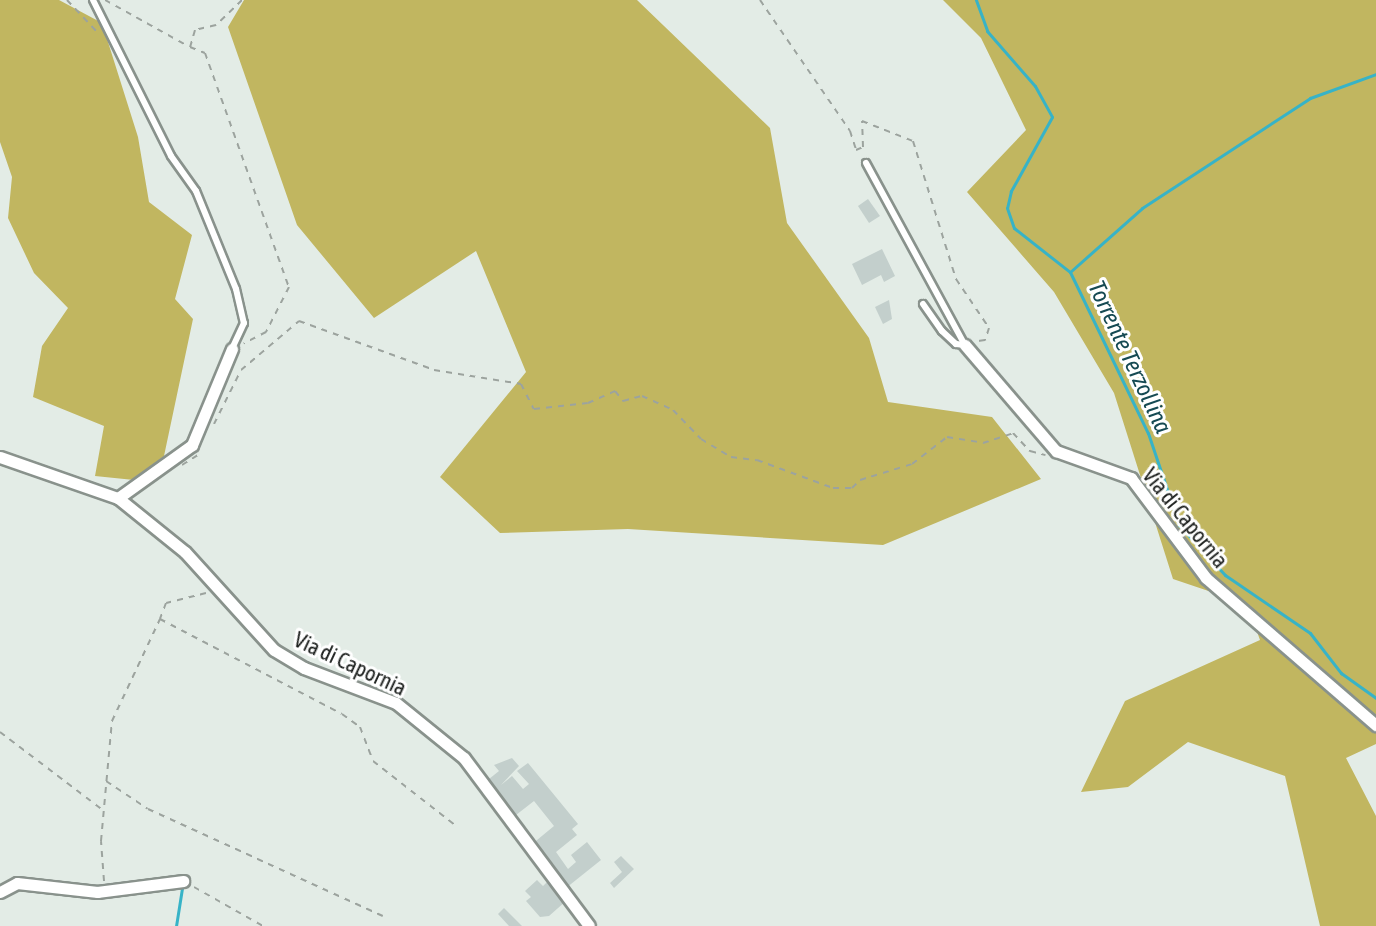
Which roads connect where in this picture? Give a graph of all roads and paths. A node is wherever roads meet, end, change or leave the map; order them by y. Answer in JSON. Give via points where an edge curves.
{"nodes":[{"id":1,"x":67,"y":0,"type":"edge"},
{"id":2,"x":93,"y":0,"type":"edge"},
{"id":3,"x":105,"y":0,"type":"edge"},
{"id":4,"x":242,"y":0,"type":"edge"},
{"id":5,"x":760,"y":0,"type":"edge"},
{"id":6,"x":102,"y":37,"type":"dead end"},
{"id":7,"x":190,"y":47,"type":"junction"},
{"id":8,"x":866,"y":163,"type":"dead end"},
{"id":9,"x":923,"y":304,"type":"dead end"},
{"id":10,"x":967,"y":343,"type":"junction"},
{"id":11,"x":232,"y":349,"type":"junction"},
{"id":12,"x":213,"y":427,"type":"dead end"},
{"id":13,"x":200,"y":450,"type":"dead end"},
{"id":14,"x":1056,"y":451,"type":"junction"},
{"id":15,"x":0,"y":457,"type":"edge"},
{"id":16,"x":170,"y":461,"type":"junction"},
{"id":17,"x":118,"y":498,"type":"junction"},
{"id":18,"x":216,"y":589,"type":"junction"},
{"id":19,"x":160,"y":619,"type":"junction"},
{"id":20,"x":1376,"y":725,"type":"edge"},
{"id":21,"x":0,"y":732,"type":"edge"},
{"id":22,"x":106,"y":781,"type":"junction"},
{"id":23,"x":104,"y":811,"type":"junction"},
{"id":24,"x":455,"y":825,"type":"dead end"},
{"id":25,"x":183,"y":881,"type":"joint"},
{"id":26,"x":105,"y":890,"type":"junction"},
{"id":27,"x":0,"y":892,"type":"edge"},
{"id":28,"x":383,"y":916,"type":"dead end"},
{"id":29,"x":263,"y":926,"type":"edge"},
{"id":30,"x":589,"y":926,"type":"edge"}],
"edges":[{"from":1,"to":6,"type":"path"},
{"from":2,"to":11,"type":"lane","via":[[164,144],[196,191],[236,289],[244,323]]},
{"from":3,"to":7,"type":"path"},
{"from":4,"to":7,"type":"path","via":[[216,25],[195,30]]},
{"from":5,"to":10,"type":"path","via":[[850,131],[856,150],[863,147],[862,121],[913,141],[956,279],[989,328],[985,340]]},
{"from":7,"to":11,"type":"path","via":[[205,53],[289,287],[266,332]]},
{"from":8,"to":10,"type":"lane","name":"Via di Capornia"},
{"from":9,"to":10,"type":"lane","name":"Via di Capornia","via":[[956,344]]},
{"from":10,"to":14,"type":"street","name":"Via di Capornia"},
{"from":11,"to":16,"type":"street","via":[[192,445]]},
{"from":12,"to":14,"type":"path","via":[[241,370],[299,321],[434,370],[521,384],[534,409],[588,403],[615,391],[623,401],[642,396],[673,410],[701,439],[731,457],[757,460],[833,488],[852,488],[860,480],[912,464],[947,437],[983,443],[1013,433],[1030,451]]},
{"from":13,"to":16,"type":"path","via":[[187,467]]},
{"from":14,"to":20,"type":"street","name":"Via di Capornia","via":[[1131,478],[1206,578]]},
{"from":15,"to":17,"type":"street","name":"Via di Capornia"},
{"from":16,"to":17,"type":"street"},
{"from":17,"to":18,"type":"street","name":"Via di Capornia","via":[[147,517]]},
{"from":18,"to":19,"type":"path","via":[[166,603]]},
{"from":18,"to":30,"type":"street","name":"Via di Capornia","via":[[274,650],[304,668],[396,703],[464,758]]},
{"from":19,"to":22,"type":"path","via":[[112,721]]},
{"from":19,"to":24,"type":"path","via":[[342,714],[360,727],[373,761]]},
{"from":21,"to":23,"type":"path"},
{"from":22,"to":23,"type":"path"},
{"from":22,"to":28,"type":"path","via":[[148,809]]},
{"from":23,"to":26,"type":"path"},
{"from":25,"to":26,"type":"street"},
{"from":25,"to":29,"type":"path"},
{"from":26,"to":27,"type":"street","via":[[17,883]]}]}
